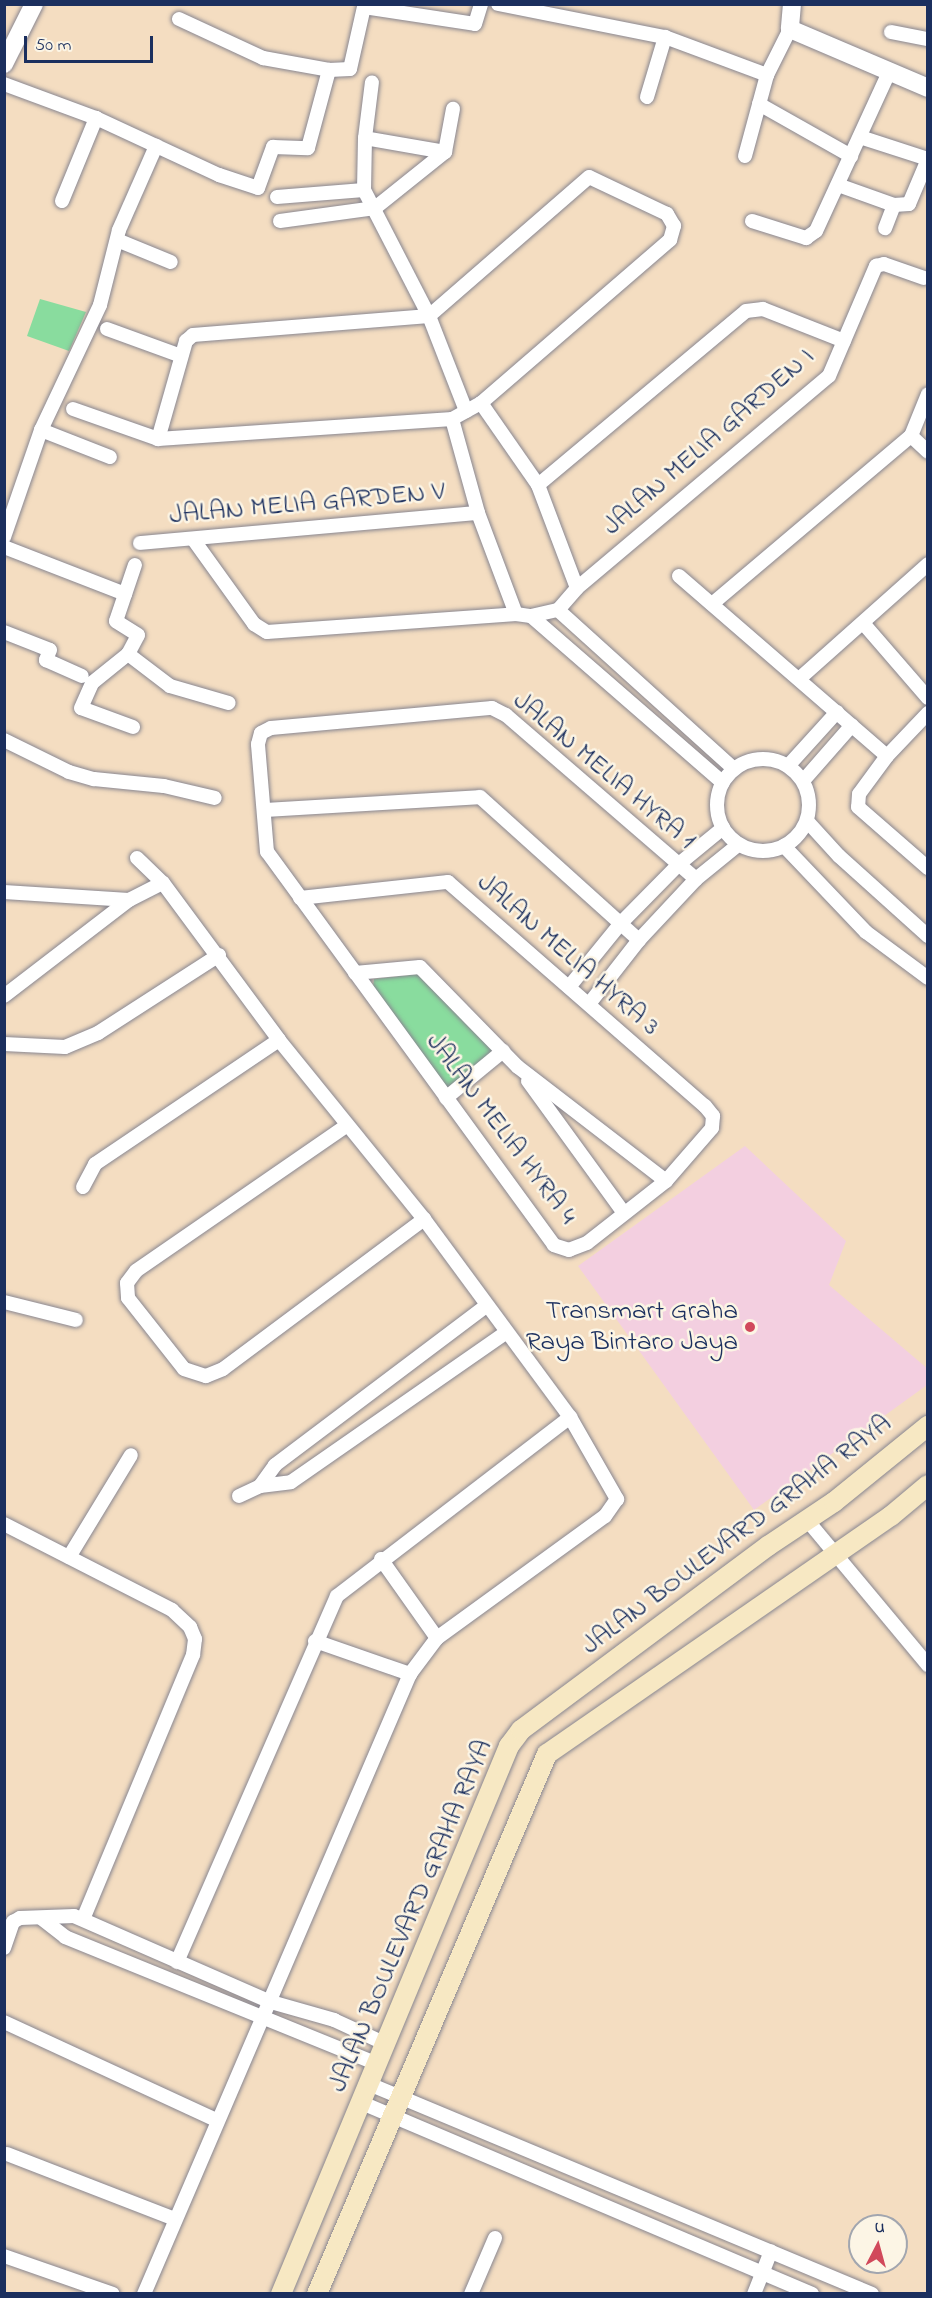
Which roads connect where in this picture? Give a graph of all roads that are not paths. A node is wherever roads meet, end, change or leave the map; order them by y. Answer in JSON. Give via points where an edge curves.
{"nodes":[{"id":1,"x":33,"y":4,"type":"edge"},
{"id":2,"x":481,"y":4,"type":"edge"},
{"id":3,"x":498,"y":4,"type":"edge"},
{"id":4,"x":792,"y":4,"type":"edge"},
{"id":5,"x":179,"y":19,"type":"dead end"},
{"id":6,"x":790,"y":28,"type":"junction"},
{"id":7,"x":891,"y":32,"type":"dead end"},
{"id":8,"x":665,"y":37,"type":"junction"},
{"id":9,"x":927,"y":39,"type":"edge"},
{"id":10,"x":4,"y":64,"type":"edge"},
{"id":11,"x":329,"y":70,"type":"junction"},
{"id":12,"x":889,"y":72,"type":"junction"},
{"id":13,"x":767,"y":75,"type":"junction"},
{"id":14,"x":372,"y":82,"type":"dead end"},
{"id":15,"x":4,"y":84,"type":"edge"},
{"id":16,"x":927,"y":88,"type":"edge"},
{"id":17,"x":647,"y":97,"type":"dead end"},
{"id":18,"x":759,"y":104,"type":"junction"},
{"id":19,"x":453,"y":109,"type":"dead end"},
{"id":20,"x":96,"y":118,"type":"junction"},
{"id":21,"x":860,"y":137,"type":"junction"},
{"id":22,"x":365,"y":138,"type":"junction"},
{"id":23,"x":156,"y":146,"type":"junction"},
{"id":24,"x":445,"y":152,"type":"junction"},
{"id":25,"x":745,"y":156,"type":"dead end"},
{"id":26,"x":851,"y":156,"type":"junction"},
{"id":27,"x":927,"y":159,"type":"edge"},
{"id":28,"x":838,"y":185,"type":"junction"},
{"id":29,"x":364,"y":190,"type":"junction"},
{"id":30,"x":277,"y":197,"type":"dead end"},
{"id":31,"x":62,"y":201,"type":"dead end"},
{"id":32,"x":894,"y":205,"type":"junction"},
{"id":33,"x":375,"y":208,"type":"junction"},
{"id":34,"x":280,"y":221,"type":"dead end"},
{"id":35,"x":752,"y":221,"type":"dead end"},
{"id":36,"x":885,"y":228,"type":"dead end"},
{"id":37,"x":117,"y":240,"type":"junction"},
{"id":38,"x":171,"y":262,"type":"dead end"},
{"id":39,"x":924,"y":278,"type":"dead end"},
{"id":40,"x":429,"y":316,"type":"junction"},
{"id":41,"x":107,"y":329,"type":"dead end"},
{"id":42,"x":844,"y":340,"type":"junction"},
{"id":43,"x":182,"y":356,"type":"junction"},
{"id":44,"x":927,"y":394,"type":"edge"},
{"id":45,"x":481,"y":404,"type":"junction"},
{"id":46,"x":73,"y":409,"type":"dead end"},
{"id":47,"x":466,"y":411,"type":"junction"},
{"id":48,"x":923,"y":418,"type":"edge"},
{"id":49,"x":452,"y":419,"type":"junction"},
{"id":50,"x":41,"y":430,"type":"junction"},
{"id":51,"x":911,"y":436,"type":"junction"},
{"id":52,"x":158,"y":439,"type":"junction"},
{"id":53,"x":927,"y":452,"type":"edge"},
{"id":54,"x":110,"y":457,"type":"dead end"},
{"id":55,"x":538,"y":485,"type":"junction"},
{"id":56,"x":478,"y":513,"type":"junction"},
{"id":57,"x":4,"y":537,"type":"edge"},
{"id":58,"x":193,"y":539,"type":"junction"},
{"id":59,"x":140,"y":543,"type":"dead end"},
{"id":60,"x":4,"y":547,"type":"edge"},
{"id":61,"x":927,"y":564,"type":"edge"},
{"id":62,"x":135,"y":565,"type":"dead end"},
{"id":63,"x":679,"y":576,"type":"dead end"},
{"id":64,"x":577,"y":588,"type":"junction"},
{"id":65,"x":125,"y":594,"type":"junction"},
{"id":66,"x":712,"y":604,"type":"junction"},
{"id":67,"x":558,"y":610,"type":"junction"},
{"id":68,"x":516,"y":614,"type":"junction"},
{"id":69,"x":531,"y":616,"type":"junction"},
{"id":70,"x":863,"y":623,"type":"junction"},
{"id":71,"x":4,"y":632,"type":"edge"},
{"id":72,"x":128,"y":654,"type":"junction"},
{"id":73,"x":82,"y":676,"type":"dead end"},
{"id":74,"x":799,"y":679,"type":"junction"},
{"id":75,"x":927,"y":698,"type":"edge"},
{"id":76,"x":229,"y":703,"type":"dead end"},
{"id":77,"x":837,"y":712,"type":"junction"},
{"id":78,"x":925,"y":722,"type":"edge"},
{"id":79,"x":852,"y":725,"type":"junction"},
{"id":80,"x":133,"y":727,"type":"dead end"},
{"id":81,"x":4,"y":740,"type":"edge"},
{"id":82,"x":886,"y":756,"type":"junction"},
{"id":83,"x":788,"y":766,"type":"junction"},
{"id":84,"x":734,"y":769,"type":"junction"},
{"id":85,"x":803,"y":781,"type":"junction"},
{"id":86,"x":723,"y":783,"type":"junction"},
{"id":87,"x":215,"y":798,"type":"dead end"},
{"id":88,"x":264,"y":810,"type":"junction"},
{"id":89,"x":807,"y":821,"type":"junction"},
{"id":90,"x":723,"y":828,"type":"junction"},
{"id":91,"x":739,"y":844,"type":"junction"},
{"id":92,"x":784,"y":846,"type":"junction"},
{"id":93,"x":137,"y":858,"type":"dead end"},
{"id":94,"x":679,"y":864,"type":"junction"},
{"id":95,"x":927,"y":868,"type":"edge"},
{"id":96,"x":696,"y":879,"type":"junction"},
{"id":97,"x":163,"y":883,"type":"junction"},
{"id":98,"x":4,"y":892,"type":"edge"},
{"id":99,"x":300,"y":898,"type":"junction"},
{"id":100,"x":129,"y":900,"type":"junction"},
{"id":101,"x":621,"y":923,"type":"junction"},
{"id":102,"x":927,"y":936,"type":"edge"},
{"id":103,"x":639,"y":940,"type":"junction"},
{"id":104,"x":219,"y":955,"type":"junction"},
{"id":105,"x":356,"y":973,"type":"junction"},
{"id":106,"x":927,"y":978,"type":"edge"},
{"id":107,"x":569,"y":987,"type":"junction"},
{"id":108,"x":4,"y":996,"type":"edge"},
{"id":109,"x":589,"y":1004,"type":"junction"},
{"id":110,"x":279,"y":1040,"type":"junction"},
{"id":111,"x":4,"y":1044,"type":"edge"},
{"id":112,"x":503,"y":1051,"type":"junction"},
{"id":113,"x":518,"y":1067,"type":"junction"},
{"id":114,"x":446,"y":1098,"type":"junction"},
{"id":115,"x":713,"y":1116,"type":"joint"},
{"id":116,"x":346,"y":1126,"type":"junction"},
{"id":117,"x":666,"y":1181,"type":"junction"},
{"id":118,"x":83,"y":1187,"type":"dead end"},
{"id":119,"x":624,"y":1213,"type":"junction"},
{"id":120,"x":424,"y":1219,"type":"junction"},
{"id":121,"x":4,"y":1302,"type":"edge"},
{"id":122,"x":486,"y":1306,"type":"junction"},
{"id":123,"x":76,"y":1320,"type":"dead end"},
{"id":124,"x":505,"y":1333,"type":"junction"},
{"id":125,"x":570,"y":1417,"type":"junction"},
{"id":126,"x":927,"y":1426,"type":"edge"},
{"id":127,"x":131,"y":1455,"type":"dead end"},
{"id":128,"x":927,"y":1485,"type":"edge"},
{"id":129,"x":260,"y":1486,"type":"junction"},
{"id":130,"x":239,"y":1496,"type":"dead end"},
{"id":131,"x":807,"y":1520,"type":"junction"},
{"id":132,"x":4,"y":1524,"type":"edge"},
{"id":133,"x":834,"y":1553,"type":"junction"},
{"id":134,"x":69,"y":1557,"type":"junction"},
{"id":135,"x":381,"y":1559,"type":"junction"},
{"id":136,"x":437,"y":1638,"type":"junction"},
{"id":137,"x":315,"y":1641,"type":"junction"},
{"id":138,"x":927,"y":1665,"type":"edge"},
{"id":139,"x":410,"y":1674,"type":"junction"},
{"id":140,"x":41,"y":1918,"type":"junction"},
{"id":141,"x":83,"y":1919,"type":"junction"},
{"id":142,"x":4,"y":1948,"type":"edge"},
{"id":143,"x":177,"y":1962,"type":"junction"},
{"id":144,"x":271,"y":2002,"type":"junction"},
{"id":145,"x":264,"y":2018,"type":"junction"},
{"id":146,"x":4,"y":2022,"type":"edge"},
{"id":147,"x":386,"y":2044,"type":"junction"},
{"id":148,"x":378,"y":2064,"type":"junction"},
{"id":149,"x":365,"y":2094,"type":"junction"},
{"id":150,"x":401,"y":2096,"type":"junction"},
{"id":151,"x":394,"y":2115,"type":"junction"},
{"id":152,"x":216,"y":2120,"type":"junction"},
{"id":153,"x":7,"y":2154,"type":"dead end"},
{"id":154,"x":175,"y":2219,"type":"junction"},
{"id":155,"x":495,"y":2238,"type":"dead end"},
{"id":156,"x":771,"y":2251,"type":"junction"},
{"id":157,"x":4,"y":2256,"type":"edge"},
{"id":158,"x":764,"y":2273,"type":"junction"},
{"id":159,"x":476,"y":2292,"type":"edge"},
{"id":160,"x":113,"y":2294,"type":"edge"},
{"id":161,"x":144,"y":2294,"type":"edge"},
{"id":162,"x":280,"y":2294,"type":"edge"},
{"id":163,"x":317,"y":2294,"type":"edge"},
{"id":164,"x":754,"y":2294,"type":"edge"},
{"id":165,"x":812,"y":2294,"type":"edge"},
{"id":166,"x":872,"y":2294,"type":"edge"}],
"edges":[{"from":1,"to":10,"type":"street"},
{"from":2,"to":11,"type":"street","via":[[475,24],[364,7],[353,64],[350,69]]},
{"from":3,"to":8,"type":"street"},
{"from":4,"to":6,"type":"street"},
{"from":5,"to":11,"type":"street","via":[[263,58]]},
{"from":6,"to":12,"type":"street"},
{"from":6,"to":13,"type":"street"},
{"from":7,"to":9,"type":"street"},
{"from":8,"to":13,"type":"street"},
{"from":8,"to":17,"type":"street"},
{"from":11,"to":23,"type":"street","via":[[308,148],[273,147],[258,188],[219,176]]},
{"from":12,"to":16,"type":"street"},
{"from":12,"to":21,"type":"street"},
{"from":13,"to":18,"type":"street"},
{"from":14,"to":22,"type":"street"},
{"from":15,"to":20,"type":"street"},
{"from":18,"to":25,"type":"street"},
{"from":18,"to":26,"type":"street"},
{"from":19,"to":24,"type":"street"},
{"from":20,"to":23,"type":"street"},
{"from":20,"to":31,"type":"street"},
{"from":21,"to":26,"type":"street"},
{"from":21,"to":27,"type":"street"},
{"from":22,"to":24,"type":"street"},
{"from":22,"to":29,"type":"street"},
{"from":23,"to":37,"type":"street"},
{"from":24,"to":33,"type":"street"},
{"from":26,"to":28,"type":"street"},
{"from":27,"to":32,"type":"street","via":[[909,204]]},
{"from":28,"to":32,"type":"street"},
{"from":28,"to":35,"type":"street","via":[[816,231],[806,238]]},
{"from":29,"to":30,"type":"street"},
{"from":29,"to":33,"type":"street"},
{"from":32,"to":36,"type":"street"},
{"from":33,"to":34,"type":"street"},
{"from":33,"to":40,"type":"street"},
{"from":37,"to":38,"type":"street"},
{"from":37,"to":50,"type":"street","via":[[100,305]]},
{"from":39,"to":42,"type":"street","name":"JALAN MELIA GARDEN I","via":[[884,264],[876,266]]},
{"from":40,"to":43,"type":"street","via":[[193,335],[186,341]]},
{"from":40,"to":45,"type":"street","via":[[589,177],[667,214],[672,223],[670,240]]},
{"from":40,"to":47,"type":"street"},
{"from":41,"to":43,"type":"street"},
{"from":42,"to":55,"type":"street","via":[[764,309],[746,311]]},
{"from":42,"to":64,"type":"street","name":"JALAN MELIA GARDEN I","via":[[833,370],[822,382]]},
{"from":43,"to":52,"type":"street"},
{"from":44,"to":48,"type":"street"},
{"from":45,"to":47,"type":"street"},
{"from":45,"to":55,"type":"street"},
{"from":46,"to":52,"type":"street"},
{"from":47,"to":49,"type":"street"},
{"from":48,"to":51,"type":"street"},
{"from":49,"to":52,"type":"street"},
{"from":49,"to":56,"type":"street"},
{"from":50,"to":54,"type":"street"},
{"from":50,"to":57,"type":"street"},
{"from":51,"to":53,"type":"street"},
{"from":51,"to":66,"type":"street"},
{"from":55,"to":64,"type":"street"},
{"from":56,"to":58,"type":"street","name":"JALAN MELIA GARDEN V"},
{"from":56,"to":68,"type":"street"},
{"from":58,"to":59,"type":"street","name":"JALAN MELIA GARDEN V"},
{"from":58,"to":68,"type":"street","via":[[254,624],[267,632]]},
{"from":60,"to":65,"type":"street"},
{"from":61,"to":70,"type":"street"},
{"from":62,"to":65,"type":"street"},
{"from":63,"to":66,"type":"street"},
{"from":64,"to":67,"type":"street","name":"JALAN MELIA GARDEN I"},
{"from":65,"to":72,"type":"street","via":[[116,621],[138,635]]},
{"from":66,"to":74,"type":"street"},
{"from":67,"to":69,"type":"street"},
{"from":67,"to":84,"type":"street"},
{"from":68,"to":69,"type":"street"},
{"from":69,"to":86,"type":"street"},
{"from":70,"to":74,"type":"street"},
{"from":70,"to":75,"type":"street"},
{"from":71,"to":73,"type":"street","via":[[50,650],[46,660]]},
{"from":72,"to":76,"type":"street","via":[[170,686]]},
{"from":72,"to":80,"type":"street","via":[[92,683],[81,708]]},
{"from":74,"to":77,"type":"street"},
{"from":77,"to":79,"type":"street"},
{"from":77,"to":83,"type":"street"},
{"from":78,"to":82,"type":"street"},
{"from":79,"to":82,"type":"street"},
{"from":79,"to":85,"type":"street"},
{"from":81,"to":87,"type":"street","via":[[69,772],[94,779],[164,786]]},
{"from":82,"to":95,"type":"street","via":[[859,794],[858,807]]},
{"from":83,"to":84,"type":"street","via":[[761,759]]},
{"from":83,"to":85,"type":"street"},
{"from":84,"to":86,"type":"street"},
{"from":85,"to":89,"type":"street","via":[[810,801]]},
{"from":86,"to":90,"type":"street","via":[[717,805]]},
{"from":88,"to":94,"type":"street","name":"JALAN MELIA HYRA 1","via":[[258,744],[261,733],[272,728],[492,708],[506,715]]},
{"from":88,"to":99,"type":"street","name":"JALAN MELIA HYRA 1","via":[[267,852]]},
{"from":88,"to":101,"type":"street","via":[[480,797]]},
{"from":89,"to":92,"type":"street"},
{"from":89,"to":102,"type":"street","via":[[839,856]]},
{"from":90,"to":91,"type":"street"},
{"from":90,"to":94,"type":"street"},
{"from":91,"to":92,"type":"street","via":[[762,851]]},
{"from":91,"to":96,"type":"street"},
{"from":92,"to":106,"type":"street","via":[[866,932]]},
{"from":93,"to":97,"type":"street"},
{"from":94,"to":96,"type":"street","name":"JALAN MELIA HYRA 1"},
{"from":94,"to":101,"type":"street"},
{"from":96,"to":103,"type":"street"},
{"from":97,"to":100,"type":"street"},
{"from":97,"to":104,"type":"street"},
{"from":98,"to":100,"type":"street"},
{"from":99,"to":105,"type":"street","name":"JALAN MELIA HYRA 4"},
{"from":99,"to":107,"type":"street","name":"JALAN MELIA HYRA 3","via":[[448,882]]},
{"from":100,"to":108,"type":"street"},
{"from":101,"to":103,"type":"street"},
{"from":101,"to":107,"type":"street"},
{"from":103,"to":109,"type":"street"},
{"from":104,"to":110,"type":"street"},
{"from":104,"to":111,"type":"street","via":[[98,1033],[65,1047]]},
{"from":105,"to":112,"type":"street","via":[[420,967]]},
{"from":105,"to":114,"type":"street","name":"JALAN MELIA HYRA 4"},
{"from":107,"to":109,"type":"street","name":"JALAN MELIA HYRA 3"},
{"from":109,"to":115,"type":"street","name":"JALAN MELIA HYRA 3"},
{"from":110,"to":116,"type":"street"},
{"from":110,"to":118,"type":"street","via":[[95,1164]]},
{"from":112,"to":113,"type":"street"},
{"from":112,"to":114,"type":"street"},
{"from":113,"to":117,"type":"street"},
{"from":113,"to":119,"type":"street"},
{"from":114,"to":119,"type":"street","name":"JALAN MELIA HYRA 4","via":[[554,1245],[569,1250],[587,1243]]},
{"from":115,"to":117,"type":"street","name":"JALAN MELIA HYRA 4","via":[[712,1128]]},
{"from":116,"to":120,"type":"street"},
{"from":116,"to":120,"type":"street","via":[[136,1271],[127,1283],[128,1298],[184,1369],[206,1376],[223,1369]]},
{"from":117,"to":119,"type":"street","name":"JALAN MELIA HYRA 4"},
{"from":120,"to":122,"type":"street"},
{"from":121,"to":123,"type":"street"},
{"from":122,"to":124,"type":"street"},
{"from":122,"to":129,"type":"street","via":[[275,1465]]},
{"from":124,"to":125,"type":"street"},
{"from":124,"to":129,"type":"street","via":[[291,1482]]},
{"from":125,"to":135,"type":"street"},
{"from":125,"to":136,"type":"street","via":[[617,1499],[605,1516]]},
{"from":126,"to":131,"type":"main road","name":"JALAN BOULEVARD GRAHA RAYA"},
{"from":127,"to":134,"type":"street"},
{"from":128,"to":133,"type":"main road","via":[[891,1516]]},
{"from":129,"to":130,"type":"street"},
{"from":131,"to":133,"type":"street"},
{"from":131,"to":147,"type":"main road","name":"JALAN BOULEVARD GRAHA RAYA","via":[[521,1730],[509,1746]]},
{"from":132,"to":134,"type":"street"},
{"from":133,"to":138,"type":"street"},
{"from":133,"to":150,"type":"main road","via":[[547,1754]]},
{"from":134,"to":141,"type":"street","via":[[172,1610],[190,1627],[195,1640],[193,1655]]},
{"from":135,"to":136,"type":"street"},
{"from":135,"to":137,"type":"street","via":[[337,1596]]},
{"from":136,"to":139,"type":"street"},
{"from":137,"to":139,"type":"street"},
{"from":137,"to":143,"type":"street"},
{"from":139,"to":144,"type":"street"},
{"from":140,"to":141,"type":"street"},
{"from":140,"to":142,"type":"street","via":[[29,1916],[13,1922]]},
{"from":140,"to":145,"type":"street","via":[[65,1937]]},
{"from":141,"to":143,"type":"street"},
{"from":143,"to":144,"type":"street"},
{"from":144,"to":145,"type":"street"},
{"from":144,"to":147,"type":"street","via":[[334,2020]]},
{"from":145,"to":148,"type":"street"},
{"from":145,"to":152,"type":"street"},
{"from":146,"to":152,"type":"street"},
{"from":147,"to":148,"type":"main road","name":"JALAN BOULEVARD GRAHA RAYA"},
{"from":148,"to":149,"type":"main road","name":"JALAN BOULEVARD GRAHA RAYA"},
{"from":149,"to":150,"type":"street"},
{"from":149,"to":151,"type":"street"},
{"from":149,"to":162,"type":"main road","name":"JALAN BOULEVARD GRAHA RAYA"},
{"from":150,"to":151,"type":"main road"},
{"from":150,"to":156,"type":"street"},
{"from":151,"to":158,"type":"street"},
{"from":151,"to":163,"type":"main road"},
{"from":152,"to":154,"type":"street"},
{"from":153,"to":154,"type":"street"},
{"from":154,"to":161,"type":"street"},
{"from":155,"to":159,"type":"street"},
{"from":156,"to":158,"type":"street"},
{"from":156,"to":166,"type":"street"},
{"from":157,"to":160,"type":"street"},
{"from":158,"to":164,"type":"street"},
{"from":158,"to":165,"type":"street"}]}
